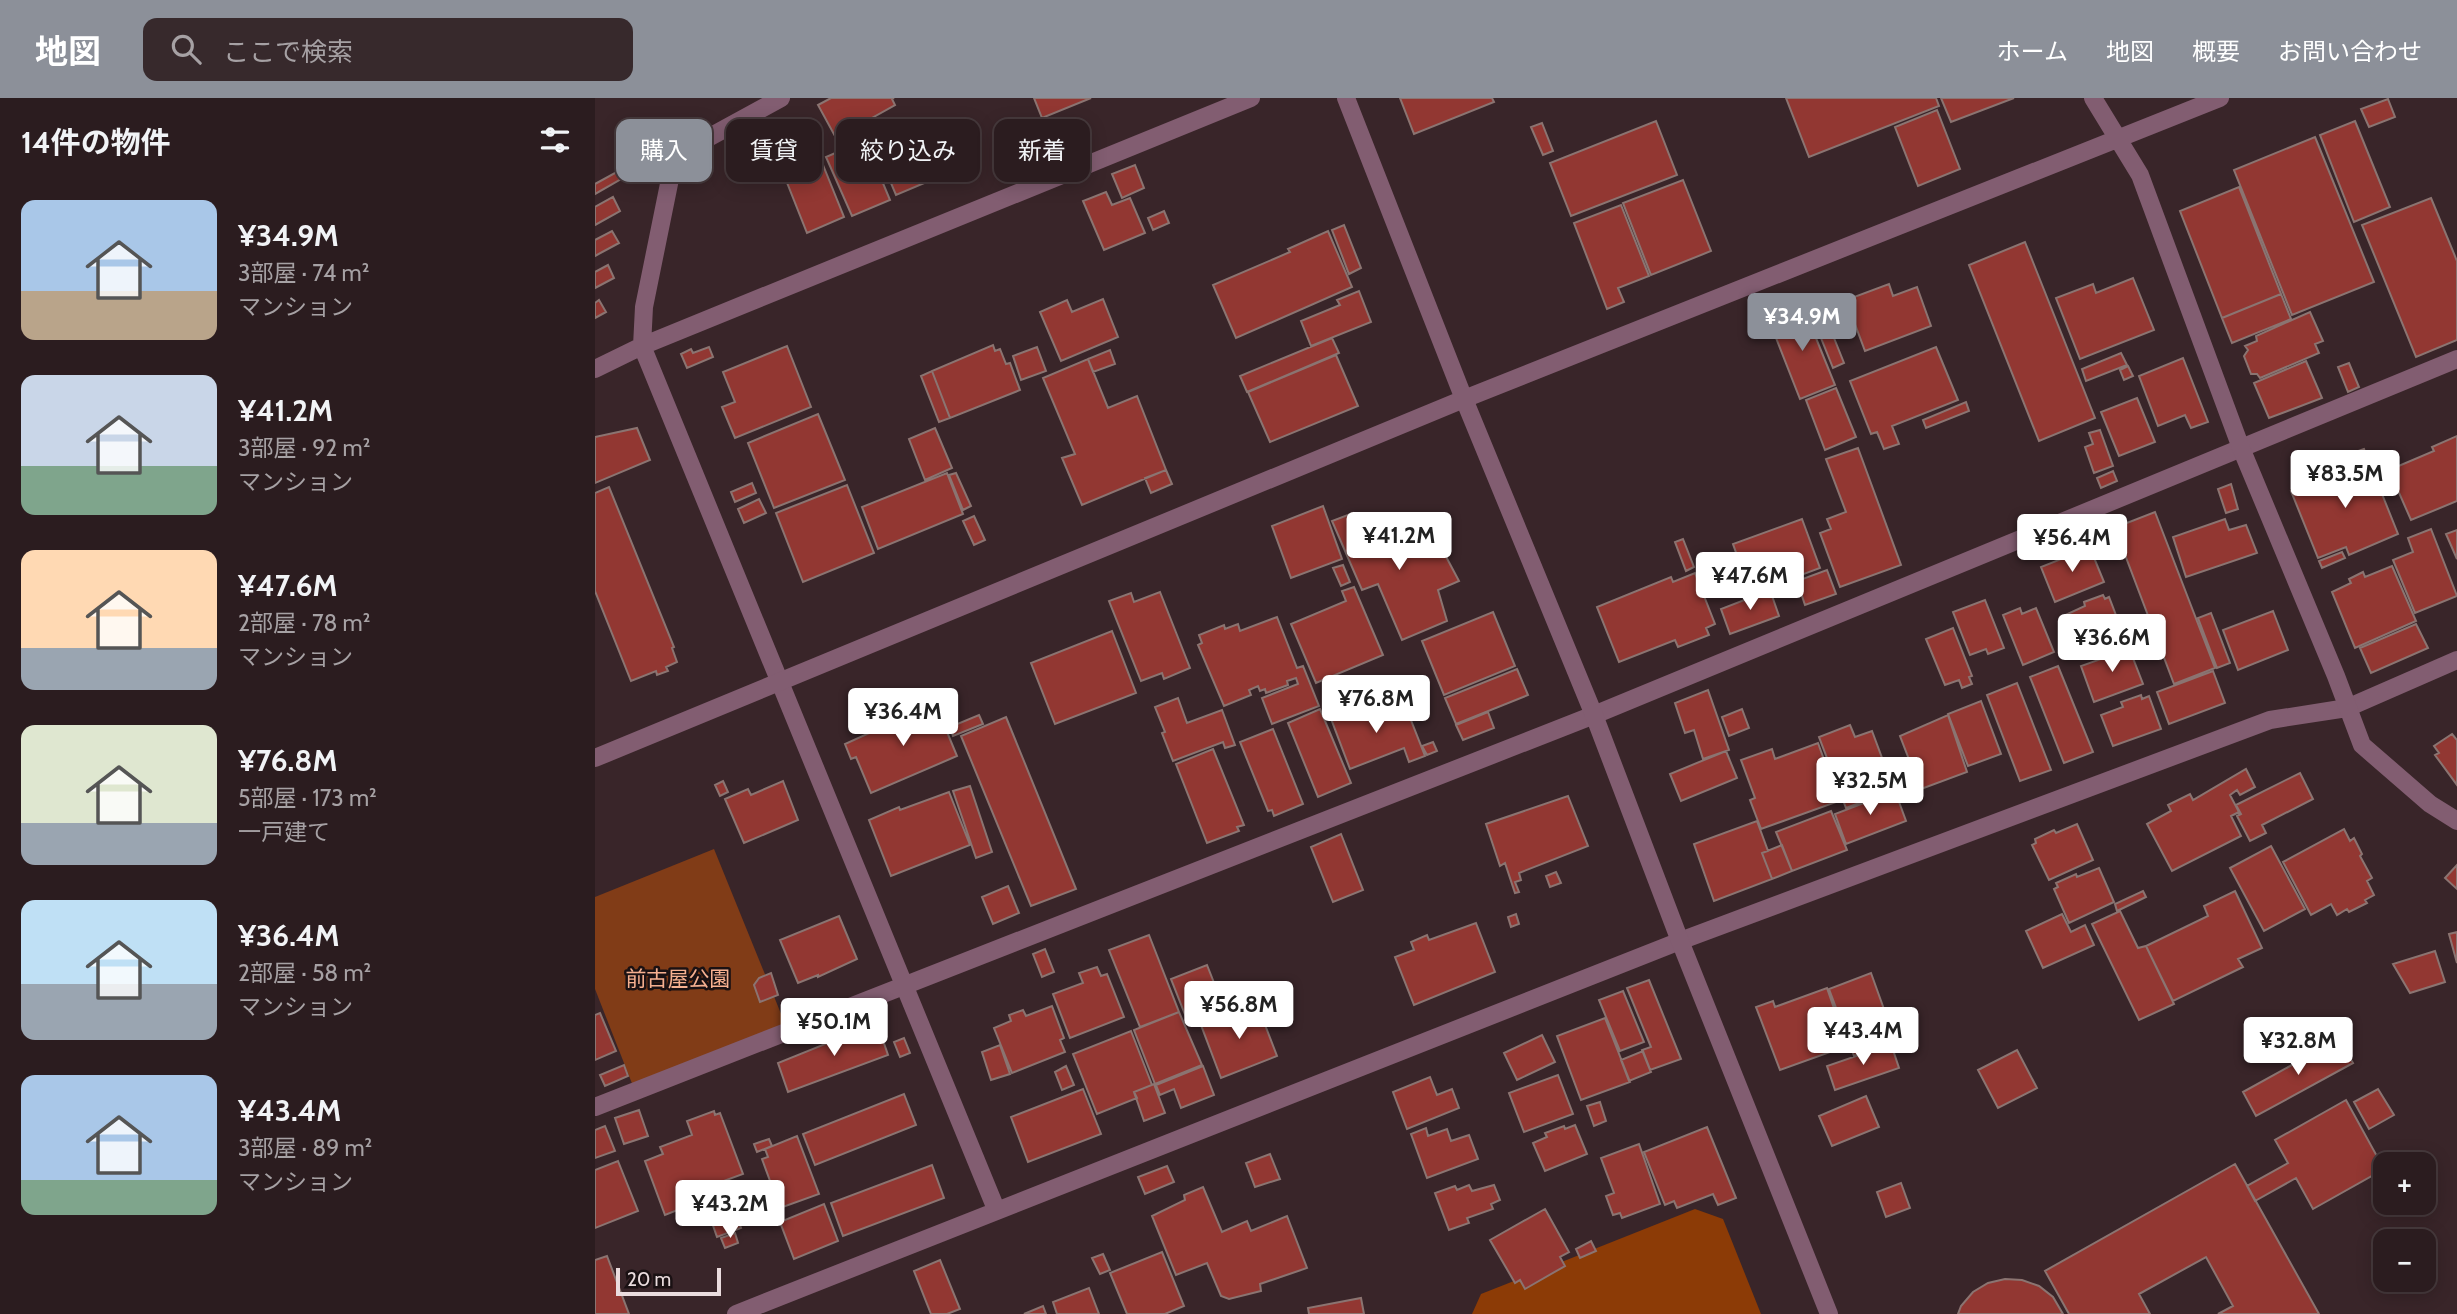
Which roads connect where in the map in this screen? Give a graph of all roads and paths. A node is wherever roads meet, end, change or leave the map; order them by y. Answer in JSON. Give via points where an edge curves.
{"nodes":[{"id":1,"x":781,"y":98,"type":"edge"},
{"id":2,"x":1251,"y":98,"type":"edge"},
{"id":3,"x":1346,"y":98,"type":"edge"},
{"id":4,"x":2093,"y":98,"type":"edge"},
{"id":5,"x":2220,"y":98,"type":"edge"},
{"id":6,"x":2119,"y":137,"type":"junction"},
{"id":7,"x":642,"y":346,"type":"junction"},
{"id":8,"x":2457,"y":359,"type":"edge"},
{"id":9,"x":595,"y":369,"type":"edge"},
{"id":10,"x":1464,"y":399,"type":"junction"},
{"id":11,"x":2241,"y":448,"type":"junction"},
{"id":12,"x":2457,"y":660,"type":"edge"},
{"id":13,"x":778,"y":682,"type":"junction"},
{"id":14,"x":2347,"y":708,"type":"junction"},
{"id":15,"x":1594,"y":715,"type":"junction"},
{"id":16,"x":595,"y":758,"type":"edge"},
{"id":17,"x":2457,"y":821,"type":"edge"},
{"id":18,"x":1680,"y":941,"type":"junction"},
{"id":19,"x":905,"y":985,"type":"junction"},
{"id":20,"x":595,"y":1107,"type":"edge"},
{"id":21,"x":996,"y":1209,"type":"junction"},
{"id":22,"x":736,"y":1314,"type":"edge"},
{"id":23,"x":1829,"y":1314,"type":"edge"}],
"edges":[{"from":1,"to":7,"type":"street","via":[[686,150],[671,174],[644,307]]},
{"from":2,"to":7,"type":"street"},
{"from":3,"to":10,"type":"street"},
{"from":4,"to":6,"type":"street"},
{"from":5,"to":6,"type":"street"},
{"from":6,"to":10,"type":"street"},
{"from":6,"to":11,"type":"street","via":[[2140,175]]},
{"from":7,"to":9,"type":"street"},
{"from":7,"to":13,"type":"street"},
{"from":8,"to":11,"type":"street"},
{"from":10,"to":13,"type":"street"},
{"from":10,"to":15,"type":"street"},
{"from":11,"to":14,"type":"street"},
{"from":11,"to":15,"type":"street"},
{"from":12,"to":14,"type":"street"},
{"from":13,"to":16,"type":"street"},
{"from":13,"to":19,"type":"street"},
{"from":14,"to":17,"type":"street","via":[[2362,745],[2430,804]]},
{"from":14,"to":18,"type":"street","via":[[2270,720]]},
{"from":15,"to":18,"type":"street"},
{"from":15,"to":19,"type":"street"},
{"from":18,"to":21,"type":"street"},
{"from":18,"to":23,"type":"street"},
{"from":19,"to":20,"type":"street"},
{"from":19,"to":21,"type":"street"},
{"from":21,"to":22,"type":"street"}]}
